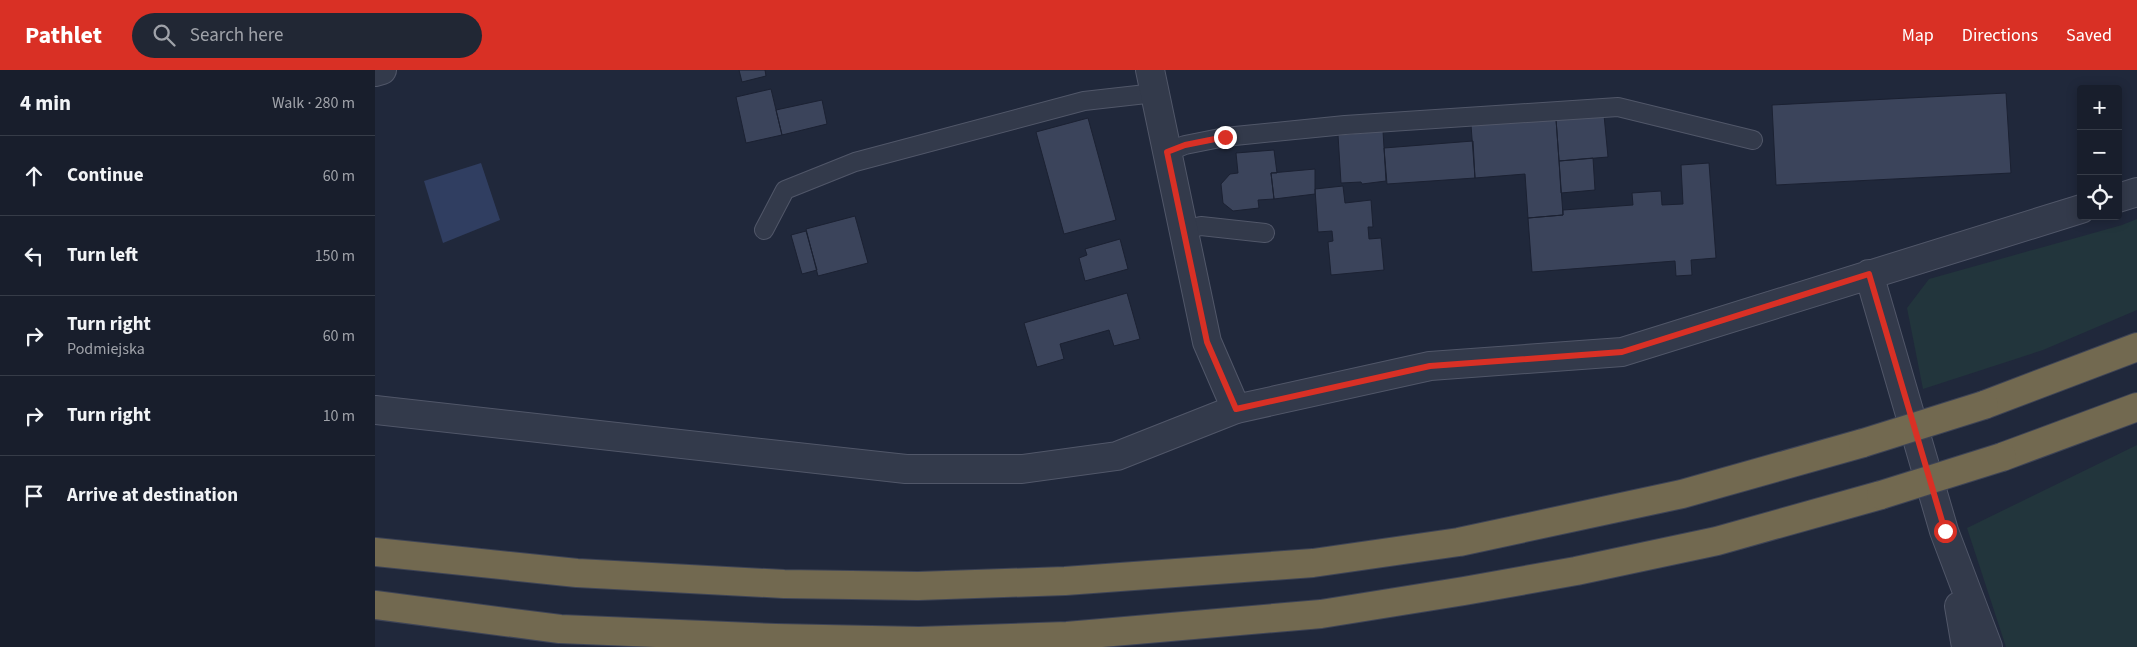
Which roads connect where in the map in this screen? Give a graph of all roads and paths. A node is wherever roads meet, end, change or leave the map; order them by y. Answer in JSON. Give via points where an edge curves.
{"nodes":[{"id":1,"x":382,"y":70,"type":"edge"},
{"id":2,"x":375,"y":72,"type":"edge"},
{"id":3,"x":1152,"y":81,"type":"edge"},
{"id":4,"x":1753,"y":140,"type":"dead end"},
{"id":5,"x":1167,"y":152,"type":"junction"},
{"id":6,"x":2137,"y":192,"type":"edge"},
{"id":7,"x":2122,"y":197,"type":"edge"},
{"id":8,"x":2077,"y":210,"type":"edge"},
{"id":9,"x":764,"y":230,"type":"dead end"},
{"id":10,"x":1183,"y":230,"type":"junction"},
{"id":11,"x":1265,"y":233,"type":"dead end"},
{"id":12,"x":1869,"y":274,"type":"junction"},
{"id":13,"x":2137,"y":347,"type":"edge"},
{"id":14,"x":2137,"y":407,"type":"edge"},
{"id":15,"x":1236,"y":409,"type":"junction"},
{"id":16,"x":375,"y":410,"type":"edge"},
{"id":17,"x":1945,"y":531,"type":"junction"},
{"id":18,"x":375,"y":552,"type":"edge"},
{"id":19,"x":375,"y":605,"type":"edge"},
{"id":20,"x":1966,"y":647,"type":"edge"},
{"id":21,"x":1988,"y":647,"type":"edge"}],
"edges":[{"from":1,"to":2,"type":"street"},
{"from":3,"to":5,"type":"street"},
{"from":3,"to":9,"type":"lane","via":[[855,162],[785,190]]},
{"from":4,"to":5,"type":"lane","via":[[1618,107],[1345,125],[1225,137]]},
{"from":5,"to":10,"type":"street"},
{"from":6,"to":7,"type":"street"},
{"from":8,"to":12,"type":"street"},
{"from":10,"to":11,"type":"lane","via":[[1201,226]]},
{"from":10,"to":15,"type":"street","via":[[1207,342]]},
{"from":12,"to":15,"type":"street","via":[[1622,352],[1430,366]]},
{"from":12,"to":17,"type":"street"},
{"from":13,"to":18,"type":"highway","bridge":true,"via":[[1984,405],[1863,444],[1682,494],[1459,542],[1313,563],[1095,579],[918,586],[784,584],[577,573]]},
{"from":14,"to":19,"type":"highway","bridge":true,"via":[[2002,457],[1717,541],[1576,571],[1321,614],[1067,636],[919,641],[559,629]]},
{"from":15,"to":16,"type":"street","via":[[1117,456],[1022,469],[905,469]]},
{"from":17,"to":20,"type":"street"},
{"from":17,"to":21,"type":"street"}]}
